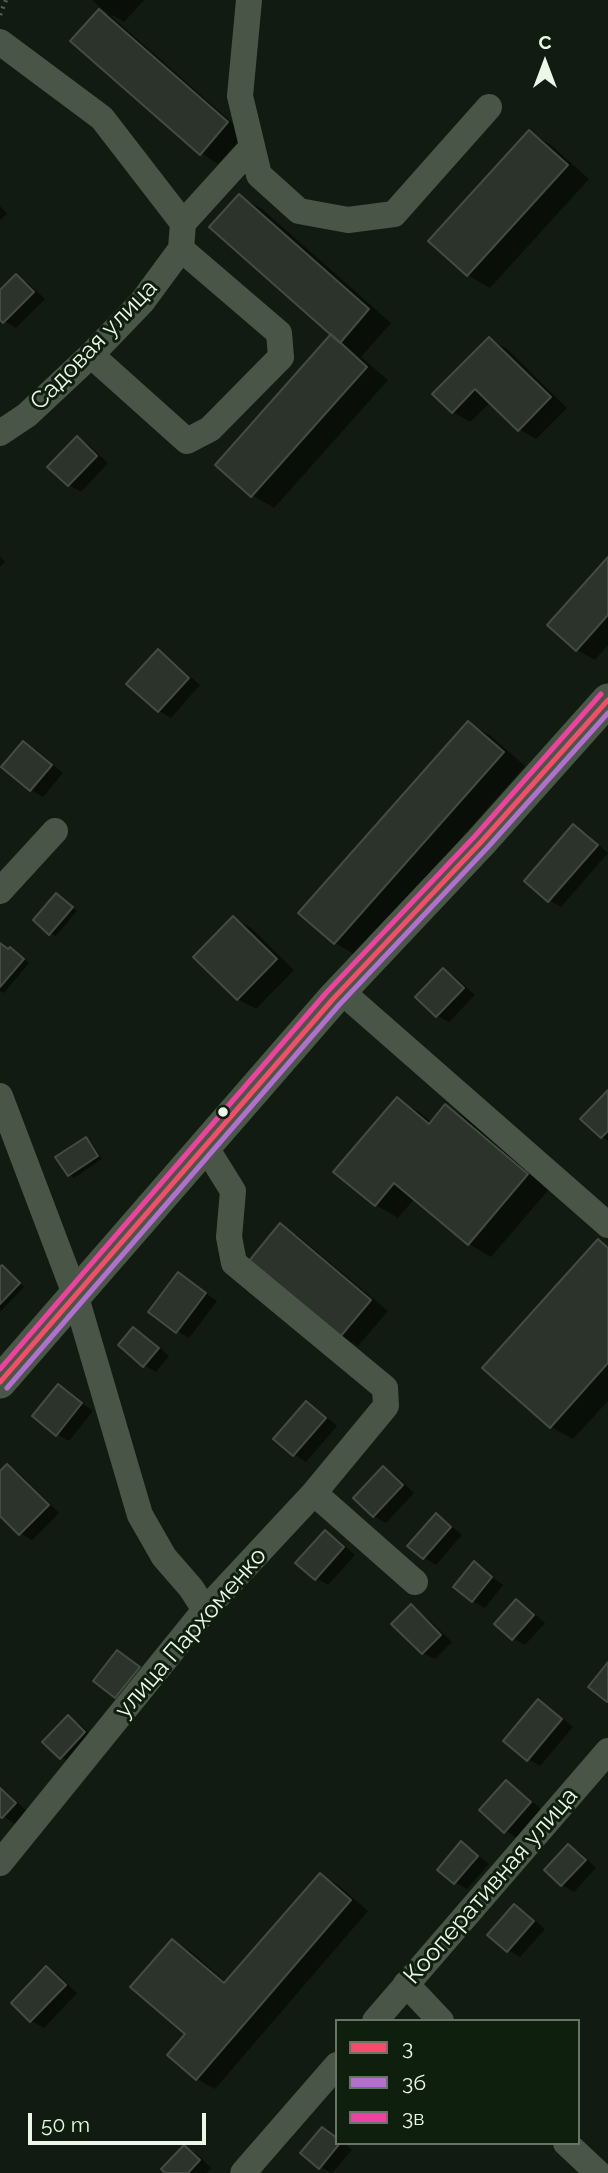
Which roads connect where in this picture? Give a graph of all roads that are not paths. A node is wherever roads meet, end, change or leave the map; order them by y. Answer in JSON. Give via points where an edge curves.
{"nodes":[{"id":1,"x":248,"y":0,"type":"edge"},
{"id":2,"x":0,"y":42,"type":"edge"},
{"id":3,"x":489,"y":107,"type":"dead end"},
{"id":4,"x":252,"y":147,"type":"junction"},
{"id":5,"x":182,"y":236,"type":"junction"},
{"id":6,"x":91,"y":355,"type":"junction"},
{"id":7,"x":0,"y":433,"type":"edge"},
{"id":8,"x":608,"y":700,"type":"edge"},
{"id":9,"x":55,"y":831,"type":"dead end"},
{"id":10,"x":0,"y":891,"type":"edge"},
{"id":11,"x":341,"y":991,"type":"junction"},
{"id":12,"x":0,"y":1096,"type":"edge"},
{"id":13,"x":205,"y":1146,"type":"junction"},
{"id":14,"x":608,"y":1225,"type":"edge"},
{"id":15,"x":75,"y":1294,"type":"junction"},
{"id":16,"x":0,"y":1382,"type":"edge"},
{"id":17,"x":314,"y":1493,"type":"junction"},
{"id":18,"x":415,"y":1582,"type":"dead end"},
{"id":19,"x":205,"y":1610,"type":"junction"},
{"id":20,"x":608,"y":1751,"type":"edge"},
{"id":21,"x":0,"y":1863,"type":"edge"},
{"id":22,"x":407,"y":1984,"type":"junction"},
{"id":23,"x":377,"y":2019,"type":"edge"},
{"id":24,"x":440,"y":2019,"type":"edge"},
{"id":25,"x":335,"y":2067,"type":"edge"},
{"id":26,"x":568,"y":2145,"type":"edge"},
{"id":27,"x":243,"y":2173,"type":"edge"},
{"id":28,"x":598,"y":2173,"type":"edge"}],
"edges":[{"from":1,"to":4,"type":"street","via":[[240,96]]},
{"from":2,"to":5,"type":"street","via":[[102,118]]},
{"from":3,"to":4,"type":"street","via":[[394,214],[348,220],[299,211],[259,175]]},
{"from":4,"to":5,"type":"street","name":"Садовая улица"},
{"from":5,"to":6,"type":"street","name":"Садовая улица","via":[[142,302]]},
{"from":5,"to":6,"type":"street","via":[[279,332],[281,357],[210,429],[187,441]]},
{"from":6,"to":7,"type":"street","name":"Садовая улица","via":[[27,415]]},
{"from":8,"to":11,"type":"main road"},
{"from":9,"to":10,"type":"street"},
{"from":11,"to":13,"type":"main road"},
{"from":11,"to":14,"type":"street"},
{"from":12,"to":15,"type":"street"},
{"from":13,"to":15,"type":"main road"},
{"from":13,"to":17,"type":"street","name":"улица Пархоменко","via":[[233,1191],[229,1237],[234,1264],[385,1388],[386,1406]]},
{"from":15,"to":16,"type":"main road"},
{"from":15,"to":19,"type":"street","via":[[140,1515],[164,1557]]},
{"from":17,"to":18,"type":"street"},
{"from":17,"to":19,"type":"street","name":"улица Пархоменко"},
{"from":19,"to":21,"type":"street","name":"улица Пархоменко"},
{"from":20,"to":22,"type":"street","name":"Кооперативная улица"},
{"from":22,"to":23,"type":"street","name":"Кооперативная улица"},
{"from":22,"to":24,"type":"street"},
{"from":25,"to":27,"type":"street"},
{"from":26,"to":28,"type":"street"}]}
